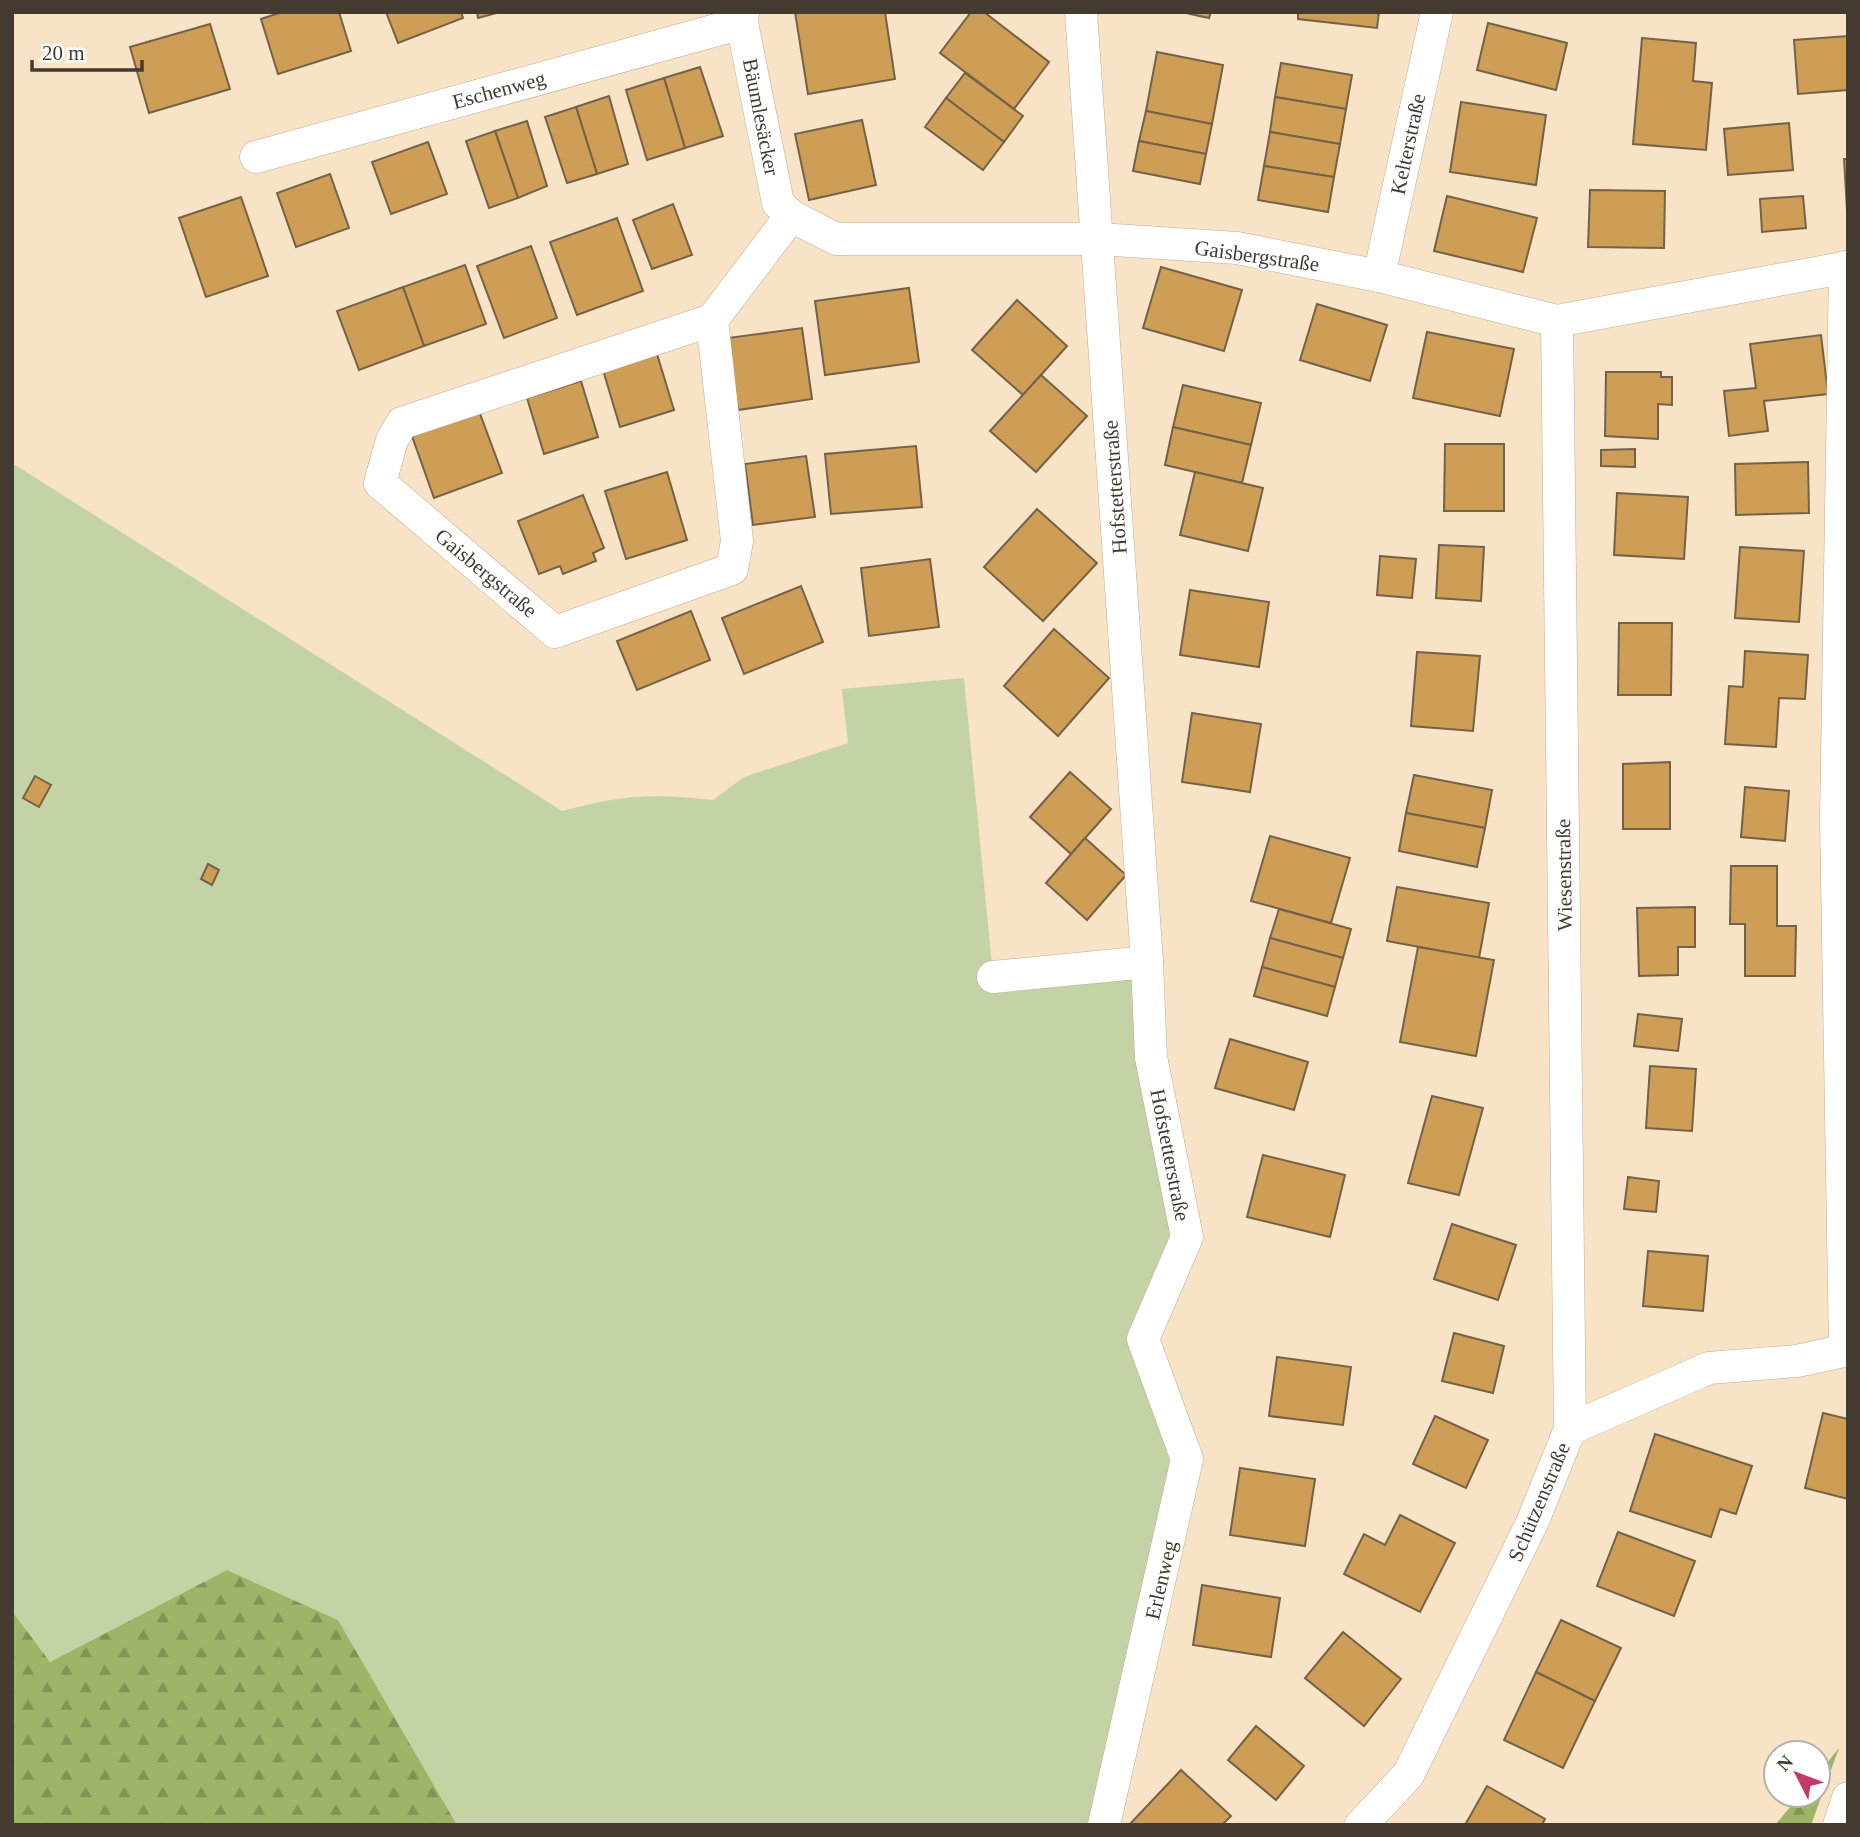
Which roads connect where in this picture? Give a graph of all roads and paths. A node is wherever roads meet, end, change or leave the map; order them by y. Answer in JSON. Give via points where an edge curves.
{"nodes":[{"id":1,"x":1081,"y":12,"type":"edge"},
{"id":2,"x":1437,"y":12,"type":"edge"},
{"id":3,"x":743,"y":17,"type":"edge"},
{"id":4,"x":256,"y":157,"type":"dead end"},
{"id":5,"x":791,"y":216,"type":"junction"},
{"id":6,"x":1099,"y":239,"type":"junction"},
{"id":7,"x":1847,"y":267,"type":"edge"},
{"id":8,"x":1379,"y":276,"type":"junction"},
{"id":9,"x":712,"y":320,"type":"junction"},
{"id":10,"x":1557,"y":321,"type":"junction"},
{"id":11,"x":1147,"y":962,"type":"junction"},
{"id":12,"x":993,"y":977,"type":"dead end"},
{"id":13,"x":1143,"y":1339,"type":"joint"},
{"id":14,"x":1846,"y":1350,"type":"edge"},
{"id":15,"x":1570,"y":1429,"type":"junction"},
{"id":16,"x":1848,"y":1798,"type":"edge"},
{"id":17,"x":1104,"y":1825,"type":"edge"},
{"id":18,"x":1361,"y":1825,"type":"edge"},
{"id":19,"x":1839,"y":1825,"type":"edge"}],
"edges":[{"from":1,"to":6,"type":"street","name":"Hofstetterstraße"},
{"from":2,"to":8,"type":"street","name":"Kelterstraße"},
{"from":3,"to":4,"type":"street","name":"Eschenweg"},
{"from":3,"to":5,"type":"street","name":"Bäumlesäcker","via":[[778,203]]},
{"from":5,"to":6,"type":"street","name":"Gaisbergstraße","via":[[836,239]]},
{"from":5,"to":9,"type":"street"},
{"from":6,"to":8,"type":"street","name":"Gaisbergstraße","via":[[1237,248]]},
{"from":6,"to":11,"type":"street","name":"Hofstetterstraße"},
{"from":7,"to":10,"type":"street","name":"Gaisbergstraße"},
{"from":7,"to":14,"type":"street","via":[[1836,818]]},
{"from":8,"to":10,"type":"street","name":"Gaisbergstraße"},
{"from":9,"to":9,"type":"street","name":"Gaisbergstraße","via":[[737,541],[732,569],[555,632],[380,483],[392,440],[402,424]]},
{"from":10,"to":15,"type":"street","name":"Wiesenstraße"},
{"from":11,"to":12,"type":"street"},
{"from":11,"to":13,"type":"street","name":"Hofstetterstraße","via":[[1151,1058],[1186,1237]]},
{"from":13,"to":17,"type":"street","name":"Erlenweg","via":[[1187,1459]]},
{"from":14,"to":15,"type":"street","name":"Schützenstraße","via":[[1797,1361],[1709,1368]]},
{"from":15,"to":18,"type":"street","name":"Schützenstraße","via":[[1532,1523],[1408,1775]]},
{"from":16,"to":19,"type":"street"}]}
